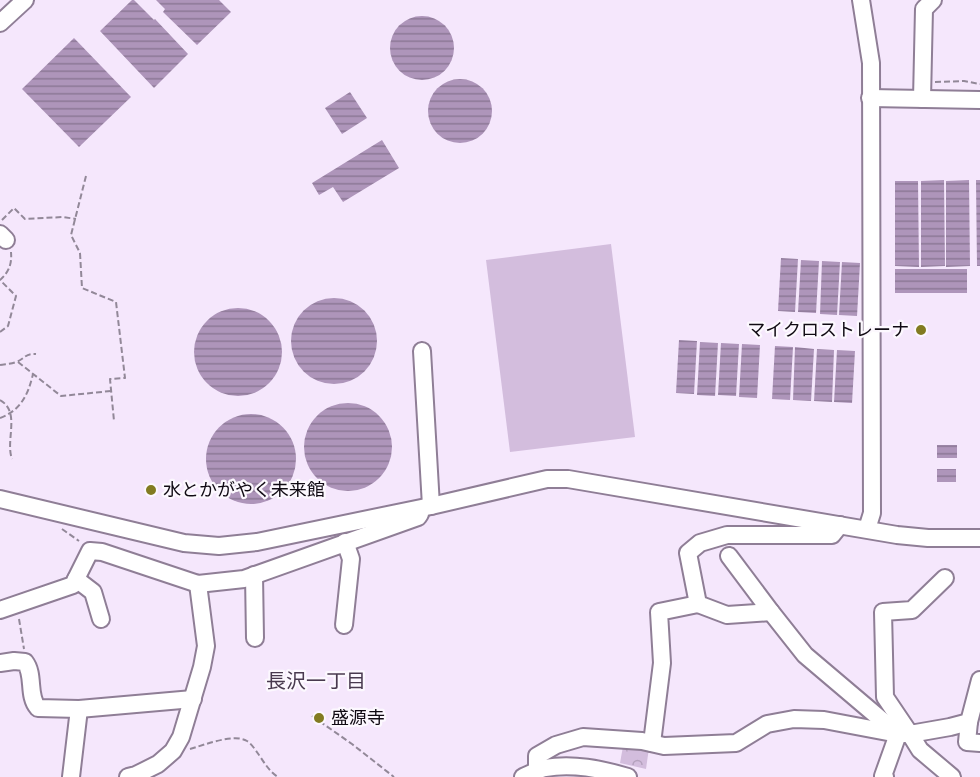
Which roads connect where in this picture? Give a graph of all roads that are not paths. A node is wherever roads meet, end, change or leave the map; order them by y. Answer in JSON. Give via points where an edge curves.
{"nodes":[{"id":1,"x":25,"y":0,"type":"edge"},
{"id":2,"x":861,"y":0,"type":"edge"},
{"id":3,"x":933,"y":0,"type":"edge"},
{"id":4,"x":0,"y":23,"type":"edge"},
{"id":5,"x":922,"y":91,"type":"junction"},
{"id":6,"x":870,"y":98,"type":"junction"},
{"id":7,"x":980,"y":100,"type":"edge"},
{"id":8,"x":422,"y":351,"type":"dead end"},
{"id":9,"x":0,"y":499,"type":"edge"},
{"id":10,"x":426,"y":506,"type":"junction"},
{"id":11,"x":840,"y":525,"type":"junction"},
{"id":12,"x":867,"y":529,"type":"junction"},
{"id":13,"x":980,"y":538,"type":"edge"},
{"id":14,"x":345,"y":542,"type":"junction"},
{"id":15,"x":729,"y":556,"type":"dead end"},
{"id":16,"x":254,"y":575,"type":"junction"},
{"id":17,"x":945,"y":578,"type":"dead end"},
{"id":18,"x":76,"y":579,"type":"junction"},
{"id":19,"x":198,"y":584,"type":"junction"},
{"id":20,"x":698,"y":604,"type":"junction"},
{"id":21,"x":0,"y":610,"type":"edge"},
{"id":22,"x":771,"y":612,"type":"junction"},
{"id":23,"x":101,"y":620,"type":"dead end"},
{"id":24,"x":344,"y":625,"type":"dead end"},
{"id":25,"x":255,"y":638,"type":"dead end"},
{"id":26,"x":0,"y":663,"type":"edge"},
{"id":27,"x":980,"y":680,"type":"edge"},
{"id":28,"x":193,"y":699,"type":"junction"},
{"id":29,"x":79,"y":709,"type":"junction"},
{"id":30,"x":969,"y":722,"type":"junction"},
{"id":31,"x":904,"y":734,"type":"junction"},
{"id":32,"x":980,"y":742,"type":"edge"},
{"id":33,"x":652,"y":743,"type":"junction"},
{"id":34,"x":530,"y":774,"type":"edge"},
{"id":35,"x":71,"y":777,"type":"edge"},
{"id":36,"x":128,"y":777,"type":"edge"},
{"id":37,"x":628,"y":777,"type":"edge"},
{"id":38,"x":885,"y":777,"type":"edge"},
{"id":39,"x":952,"y":777,"type":"edge"}],
"edges":[{"from":1,"to":4,"type":"street"},
{"from":2,"to":6,"type":"street","via":[[871,63]]},
{"from":3,"to":5,"type":"street","via":[[924,9]]},
{"from":5,"to":6,"type":"street"},
{"from":5,"to":7,"type":"street"},
{"from":6,"to":12,"type":"street","via":[[872,513]]},
{"from":8,"to":10,"type":"street"},
{"from":9,"to":10,"type":"street","via":[[184,543],[219,546],[257,542]]},
{"from":10,"to":11,"type":"street","via":[[547,479],[567,479]]},
{"from":10,"to":14,"type":"street","via":[[418,517]]},
{"from":11,"to":12,"type":"street"},
{"from":11,"to":20,"type":"street","via":[[832,535],[727,535],[700,543],[688,553]]},
{"from":12,"to":13,"type":"street","via":[[928,538]]},
{"from":14,"to":16,"type":"street"},
{"from":14,"to":24,"type":"street","via":[[351,559]]},
{"from":15,"to":22,"type":"street"},
{"from":16,"to":19,"type":"street"},
{"from":16,"to":25,"type":"street"},
{"from":17,"to":31,"type":"street","via":[[912,610],[883,612],[885,697]]},
{"from":18,"to":19,"type":"street","via":[[90,551]]},
{"from":18,"to":21,"type":"street","via":[[73,585]]},
{"from":18,"to":23,"type":"street","via":[[93,592]]},
{"from":19,"to":28,"type":"street","via":[[206,646]]},
{"from":20,"to":22,"type":"street","via":[[728,615]]},
{"from":20,"to":33,"type":"street","via":[[659,612],[662,663]]},
{"from":22,"to":31,"type":"street","via":[[805,655]]},
{"from":26,"to":29,"type":"street","via":[[14,661],[24,652],[33,704],[38,708]]},
{"from":27,"to":30,"type":"street"},
{"from":28,"to":29,"type":"street"},
{"from":28,"to":36,"type":"street","via":[[182,737],[173,751],[158,764]]},
{"from":29,"to":35,"type":"street"},
{"from":30,"to":31,"type":"street"},
{"from":30,"to":32,"type":"street","via":[[968,742]]},
{"from":31,"to":33,"type":"street","via":[[824,720],[794,719],[768,724],[736,743]]},
{"from":31,"to":38,"type":"street"},
{"from":31,"to":39,"type":"street"},
{"from":33,"to":34,"type":"street","via":[[583,737],[537,756]]},
{"from":34,"to":37,"type":"street","via":[[570,765]]}]}
